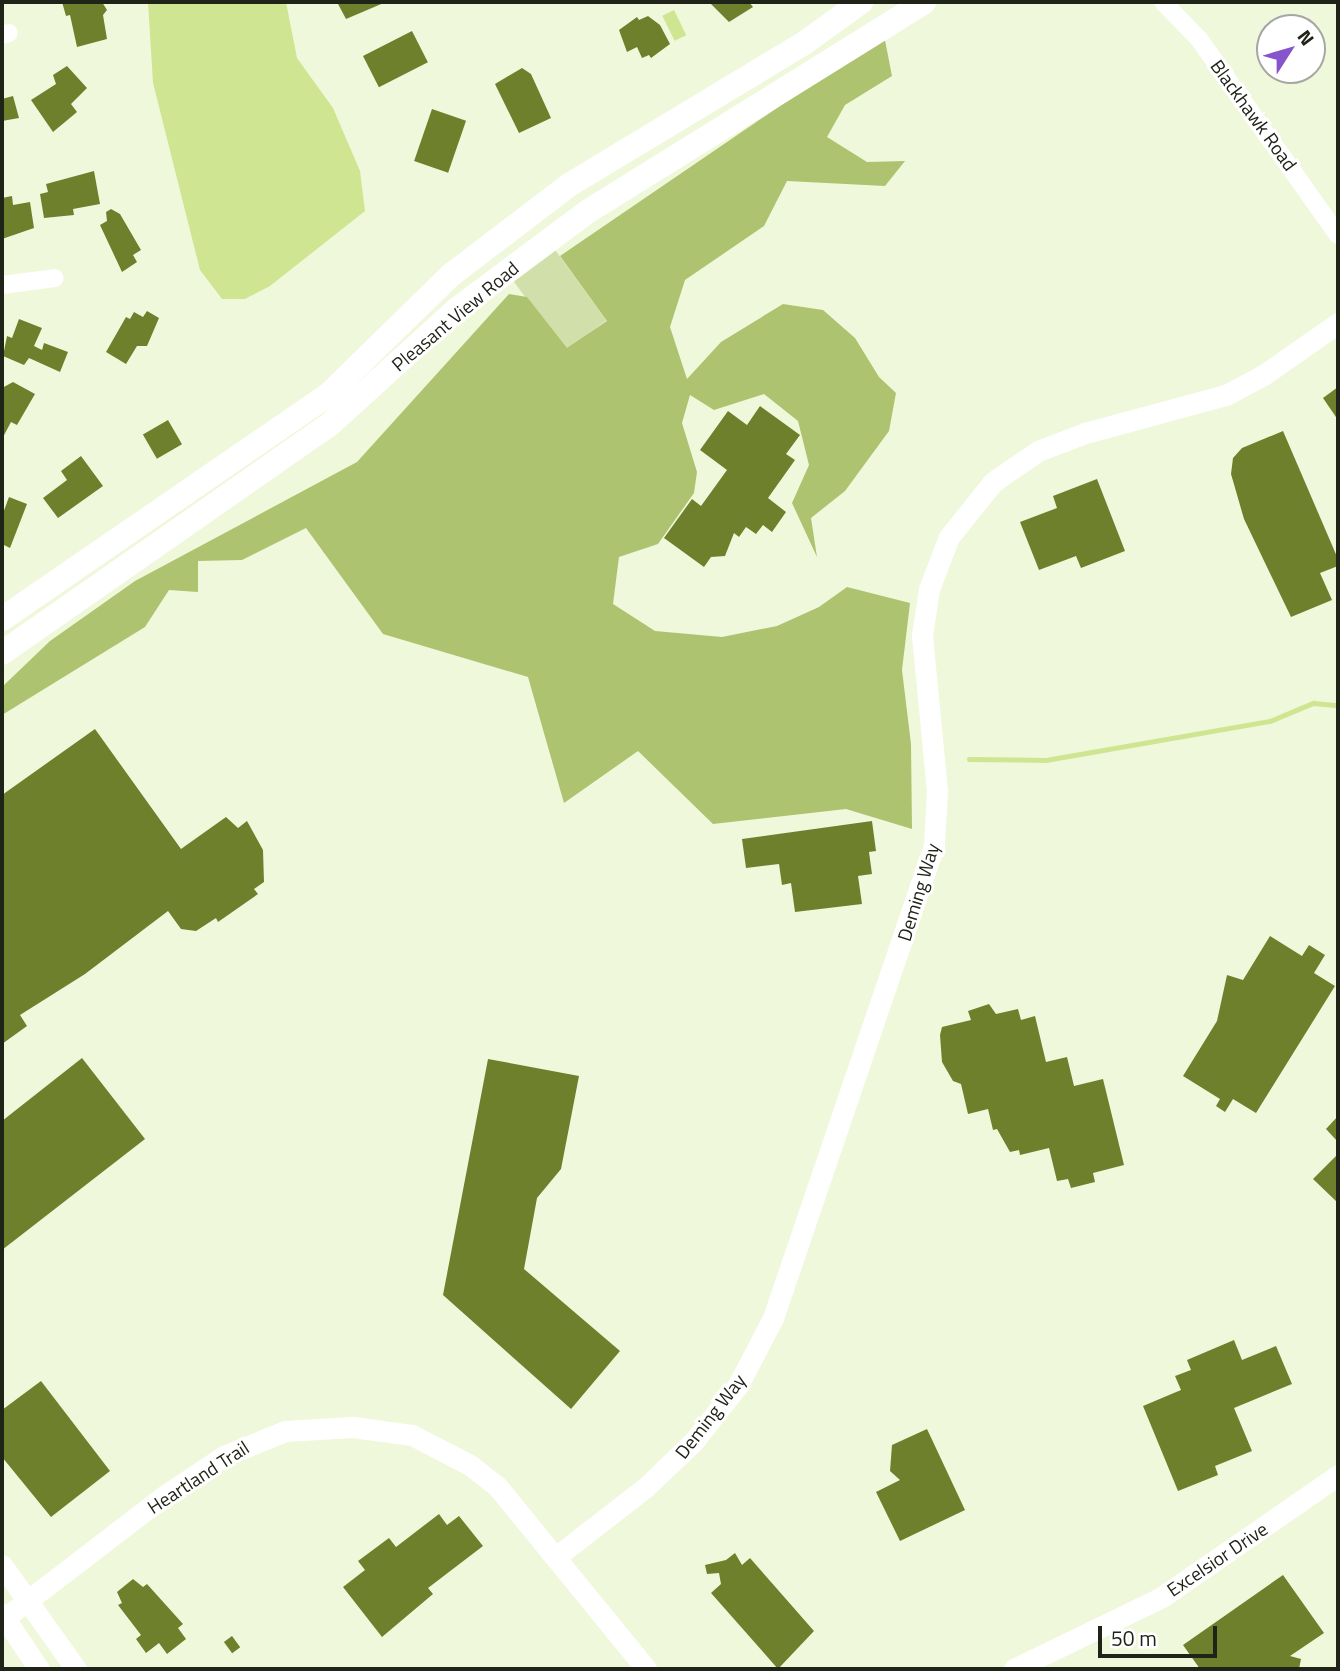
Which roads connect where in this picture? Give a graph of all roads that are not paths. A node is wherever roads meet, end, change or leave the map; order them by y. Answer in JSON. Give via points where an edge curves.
{"nodes":[{"id":1,"x":861,"y":2,"type":"edge"},
{"id":2,"x":924,"y":2,"type":"edge"},
{"id":3,"x":1163,"y":2,"type":"edge"},
{"id":4,"x":1338,"y":235,"type":"edge"},
{"id":5,"x":55,"y":278,"type":"dead end"},
{"id":6,"x":2,"y":285,"type":"edge"},
{"id":7,"x":1338,"y":323,"type":"edge"},
{"id":8,"x":2,"y":619,"type":"edge"},
{"id":9,"x":2,"y":653,"type":"edge"},
{"id":10,"x":1338,"y":1475,"type":"edge"},
{"id":11,"x":557,"y":1556,"type":"junction"},
{"id":12,"x":2,"y":1565,"type":"edge"},
{"id":13,"x":29,"y":1600,"type":"junction"},
{"id":14,"x":3,"y":1618,"type":"edge"},
{"id":15,"x":39,"y":1669,"type":"edge"},
{"id":16,"x":76,"y":1669,"type":"edge"},
{"id":17,"x":646,"y":1669,"type":"edge"},
{"id":18,"x":1014,"y":1669,"type":"edge"}],
"edges":[{"from":1,"to":8,"type":"main road","name":"Pleasant View Road","via":[[803,44],[569,185],[451,275],[328,395]]},
{"from":2,"to":9,"type":"main road","name":"Pleasant View Road","via":[[532,252],[457,309],[328,426]]},
{"from":3,"to":4,"type":"street","name":"Blackhawk Road","via":[[1199,39]]},
{"from":5,"to":6,"type":"street"},
{"from":7,"to":11,"type":"street","name":"Deming Way","via":[[1226,395],[1084,433],[1038,452],[993,482],[949,537],[931,582],[922,635],[937,791],[934,846],[773,1318],[738,1385],[694,1441],[646,1487]]},
{"from":10,"to":18,"type":"street","name":"Excelsior Drive","via":[[1162,1597]]},
{"from":11,"to":13,"type":"street","name":"Heartland Trail","via":[[497,1486],[450,1454],[412,1435],[325,1426],[267,1437],[224,1455]]},
{"from":11,"to":17,"type":"street"},
{"from":12,"to":13,"type":"street"},
{"from":13,"to":14,"type":"street","name":"Heartland Trail"},
{"from":13,"to":16,"type":"street"},
{"from":14,"to":15,"type":"street"}]}
